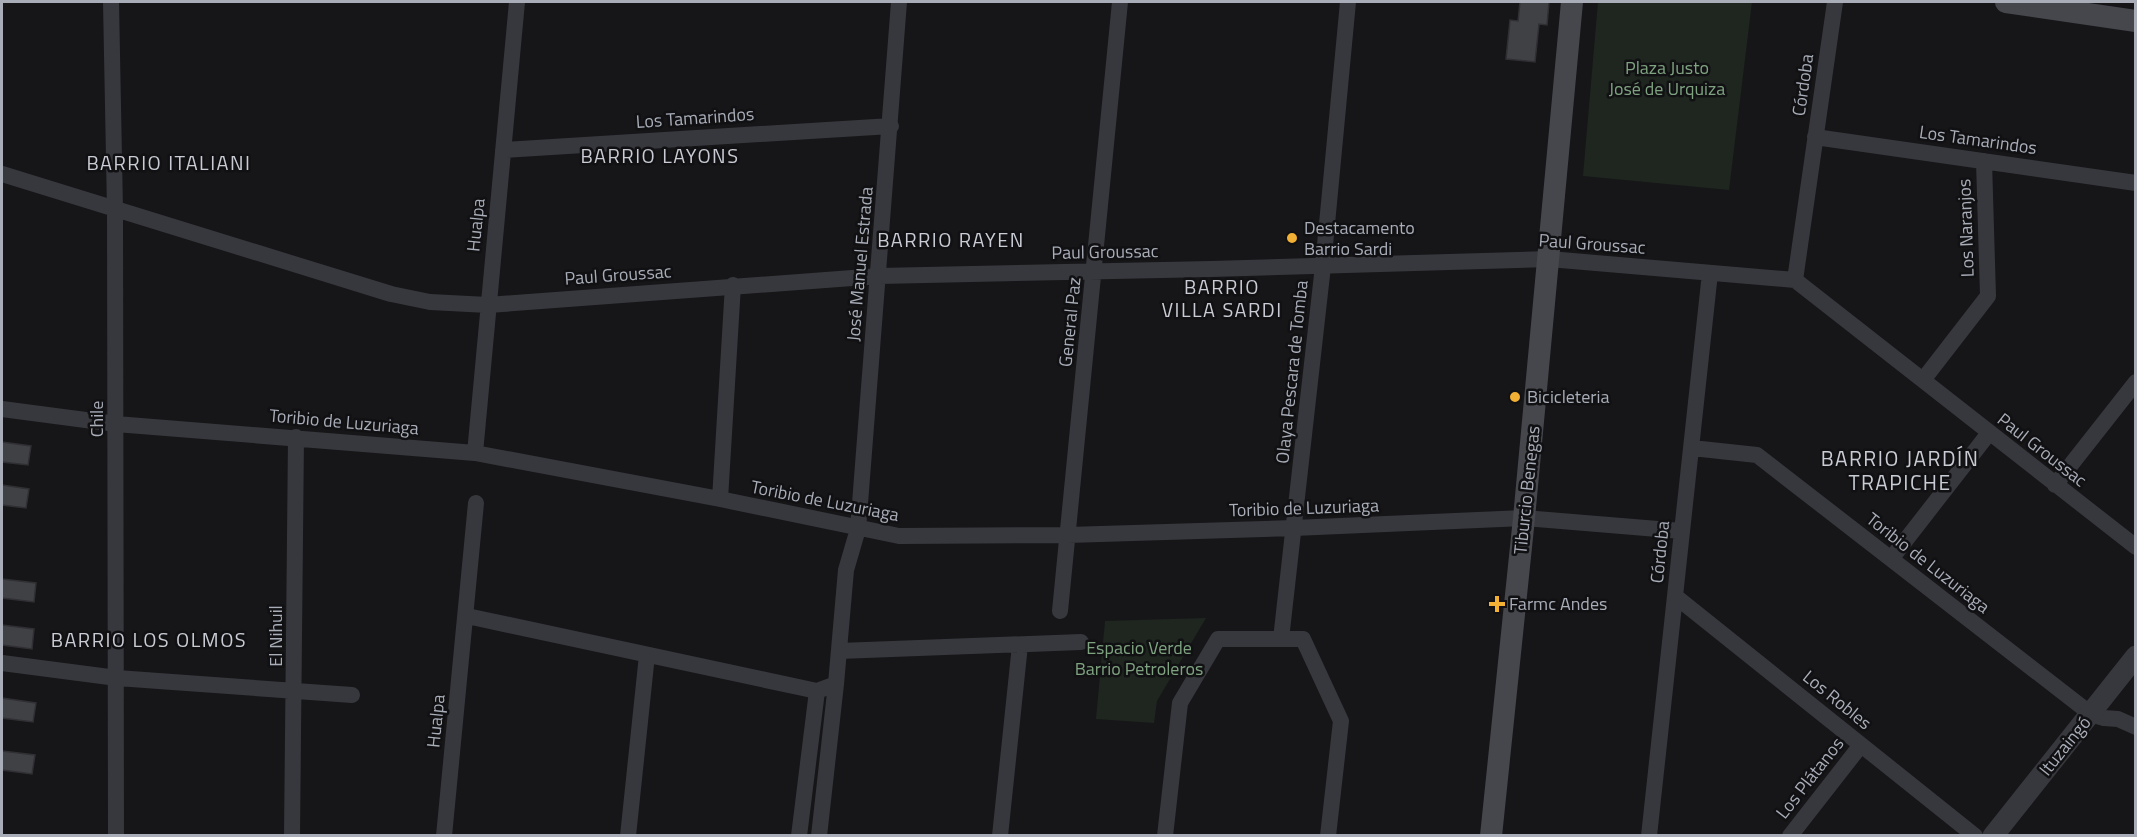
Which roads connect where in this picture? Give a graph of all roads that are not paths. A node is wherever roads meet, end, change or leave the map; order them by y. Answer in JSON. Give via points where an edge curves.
{"nodes":[{"id":1,"x":111,"y":2,"type":"edge"},
{"id":2,"x":517,"y":2,"type":"edge"},
{"id":3,"x":899,"y":2,"type":"edge"},
{"id":4,"x":1120,"y":2,"type":"edge"},
{"id":5,"x":1348,"y":2,"type":"edge"},
{"id":6,"x":1572,"y":2,"type":"edge"},
{"id":7,"x":1835,"y":2,"type":"edge"},
{"id":8,"x":2006,"y":2,"type":"edge"},
{"id":9,"x":2073,"y":6,"type":"edge"},
{"id":10,"x":2136,"y":21,"type":"edge"},
{"id":11,"x":891,"y":126,"type":"junction"},
{"id":12,"x":1815,"y":137,"type":"junction"},
{"id":13,"x":503,"y":150,"type":"junction"},
{"id":14,"x":1984,"y":160,"type":"junction"},
{"id":15,"x":2,"y":174,"type":"edge"},
{"id":16,"x":2136,"y":183,"type":"edge"},
{"id":17,"x":115,"y":210,"type":"junction"},
{"id":18,"x":1549,"y":259,"type":"junction"},
{"id":19,"x":1323,"y":266,"type":"junction"},
{"id":20,"x":1094,"y":271,"type":"junction"},
{"id":21,"x":1710,"y":273,"type":"junction"},
{"id":22,"x":879,"y":276,"type":"junction"},
{"id":23,"x":1795,"y":280,"type":"junction"},
{"id":24,"x":733,"y":285,"type":"junction"},
{"id":25,"x":488,"y":305,"type":"junction"},
{"id":26,"x":1923,"y":380,"type":"junction"},
{"id":27,"x":2136,"y":382,"type":"edge"},
{"id":28,"x":2,"y":409,"type":"edge"},
{"id":29,"x":116,"y":424,"type":"junction"},
{"id":30,"x":1989,"y":433,"type":"junction"},
{"id":31,"x":296,"y":437,"type":"junction"},
{"id":32,"x":1692,"y":448,"type":"junction"},
{"id":33,"x":475,"y":453,"type":"junction"},
{"id":34,"x":2055,"y":485,"type":"junction"},
{"id":35,"x":720,"y":500,"type":"junction"},
{"id":36,"x":476,"y":503,"type":"dead end"},
{"id":37,"x":1524,"y":518,"type":"junction"},
{"id":38,"x":1294,"y":528,"type":"junction"},
{"id":39,"x":858,"y":529,"type":"junction"},
{"id":40,"x":1682,"y":531,"type":"junction"},
{"id":41,"x":1068,"y":535,"type":"junction"},
{"id":42,"x":2136,"y":547,"type":"edge"},
{"id":43,"x":1891,"y":559,"type":"junction"},
{"id":44,"x":1675,"y":596,"type":"junction"},
{"id":45,"x":1060,"y":611,"type":"dead end"},
{"id":46,"x":467,"y":616,"type":"junction"},
{"id":47,"x":1281,"y":639,"type":"junction"},
{"id":48,"x":1081,"y":642,"type":"dead end"},
{"id":49,"x":1020,"y":645,"type":"junction"},
{"id":50,"x":839,"y":651,"type":"junction"},
{"id":51,"x":647,"y":655,"type":"junction"},
{"id":52,"x":2136,"y":656,"type":"edge"},
{"id":53,"x":2,"y":663,"type":"edge"},
{"id":54,"x":117,"y":678,"type":"junction"},
{"id":55,"x":837,"y":684,"type":"junction"},
{"id":56,"x":295,"y":691,"type":"junction"},
{"id":57,"x":817,"y":691,"type":"junction"},
{"id":58,"x":352,"y":695,"type":"dead end"},
{"id":59,"x":2091,"y":714,"type":"junction"},
{"id":60,"x":2136,"y":727,"type":"edge"},
{"id":61,"x":1862,"y":745,"type":"junction"},
{"id":62,"x":116,"y":836,"type":"edge"},
{"id":63,"x":292,"y":836,"type":"edge"},
{"id":64,"x":444,"y":836,"type":"edge"},
{"id":65,"x":628,"y":836,"type":"edge"},
{"id":66,"x":799,"y":836,"type":"edge"},
{"id":67,"x":819,"y":836,"type":"edge"},
{"id":68,"x":1000,"y":836,"type":"edge"},
{"id":69,"x":1165,"y":836,"type":"edge"},
{"id":70,"x":1328,"y":836,"type":"edge"},
{"id":71,"x":1491,"y":836,"type":"edge"},
{"id":72,"x":1649,"y":836,"type":"edge"},
{"id":73,"x":1790,"y":836,"type":"edge"},
{"id":74,"x":1975,"y":836,"type":"edge"},
{"id":75,"x":1993,"y":836,"type":"edge"}],
"edges":[{"from":1,"to":17,"type":"street","name":"Chile"},
{"from":2,"to":13,"type":"street","name":"Hualpa"},
{"from":3,"to":11,"type":"street","name":"José Manuel Estrada"},
{"from":4,"to":20,"type":"street","name":"General Paz"},
{"from":5,"to":19,"type":"street","name":"Olaya Pescara de Tomba"},
{"from":6,"to":18,"type":"main road","name":"Tiburcio Benegas"},
{"from":7,"to":12,"type":"street","name":"Córdoba"},
{"from":8,"to":9,"type":"main road"},
{"from":9,"to":10,"type":"main road"},
{"from":11,"to":13,"type":"street","name":"Los Tamarindos"},
{"from":11,"to":22,"type":"street","name":"José Manuel Estrada"},
{"from":12,"to":14,"type":"street","name":"Los Tamarindos"},
{"from":12,"to":23,"type":"street","name":"Córdoba"},
{"from":13,"to":25,"type":"street","name":"Hualpa"},
{"from":14,"to":16,"type":"street","name":"Los Tamarindos"},
{"from":14,"to":26,"type":"street","name":"Los Naranjos","via":[[1988,296]]},
{"from":15,"to":17,"type":"street","name":"Paul Groussac"},
{"from":17,"to":25,"type":"street","name":"Paul Groussac","via":[[409,298]]},
{"from":17,"to":29,"type":"street","name":"Chile"},
{"from":18,"to":19,"type":"street","name":"Paul Groussac"},
{"from":18,"to":21,"type":"street","name":"Paul Groussac"},
{"from":18,"to":37,"type":"main road","name":"Tiburcio Benegas"},
{"from":19,"to":20,"type":"street","name":"Paul Groussac"},
{"from":19,"to":38,"type":"street","name":"Olaya Pescara de Tomba"},
{"from":20,"to":22,"type":"street","name":"Paul Groussac"},
{"from":20,"to":41,"type":"street","name":"General Paz"},
{"from":21,"to":23,"type":"street","name":"Paul Groussac"},
{"from":21,"to":32,"type":"street","name":"Córdoba"},
{"from":22,"to":24,"type":"street","name":"Paul Groussac"},
{"from":22,"to":39,"type":"street","name":"José Manuel Estrada"},
{"from":23,"to":26,"type":"street","name":"Paul Groussac"},
{"from":24,"to":25,"type":"street","name":"Paul Groussac"},
{"from":24,"to":35,"type":"street"},
{"from":25,"to":33,"type":"street","name":"Hualpa"},
{"from":26,"to":30,"type":"street","name":"Paul Groussac"},
{"from":27,"to":34,"type":"street"},
{"from":28,"to":29,"type":"street","name":"Toribio de Luzuriaga"},
{"from":29,"to":31,"type":"street","name":"Toribio de Luzuriaga"},
{"from":29,"to":54,"type":"street","name":"Chile"},
{"from":30,"to":34,"type":"street","name":"Paul Groussac"},
{"from":30,"to":43,"type":"street"},
{"from":31,"to":33,"type":"street","name":"Toribio de Luzuriaga"},
{"from":31,"to":56,"type":"street","name":"El Nihuil"},
{"from":32,"to":40,"type":"street","name":"Córdoba"},
{"from":32,"to":43,"type":"street","name":"Toribio de Luzuriaga","via":[[1757,455]]},
{"from":33,"to":35,"type":"street","name":"Toribio de Luzuriaga"},
{"from":34,"to":42,"type":"street","name":"Paul Groussac"},
{"from":35,"to":39,"type":"street","name":"Toribio de Luzuriaga"},
{"from":36,"to":46,"type":"street","name":"Hualpa"},
{"from":37,"to":38,"type":"street","name":"Toribio de Luzuriaga"},
{"from":37,"to":40,"type":"street","name":"Toribio de Luzuriaga"},
{"from":37,"to":71,"type":"main road","name":"Tiburcio Benegas"},
{"from":38,"to":41,"type":"street","name":"Toribio de Luzuriaga"},
{"from":38,"to":47,"type":"street","name":"Olaya Pescara de Tomba"},
{"from":39,"to":41,"type":"street","name":"Toribio de Luzuriaga","via":[[899,536]]},
{"from":39,"to":50,"type":"street","name":"José Manuel Estrada","via":[[846,570]]},
{"from":40,"to":44,"type":"street","name":"Córdoba"},
{"from":41,"to":45,"type":"street","name":"General Paz"},
{"from":43,"to":59,"type":"street","name":"Toribio de Luzuriaga"},
{"from":44,"to":61,"type":"street","name":"Los Robles"},
{"from":44,"to":72,"type":"street","name":"Córdoba"},
{"from":46,"to":51,"type":"street"},
{"from":46,"to":64,"type":"street","name":"Hualpa"},
{"from":47,"to":69,"type":"street","via":[[1218,639],[1185,694],[1180,703]]},
{"from":47,"to":70,"type":"street","via":[[1303,639],[1341,721]]},
{"from":48,"to":49,"type":"street"},
{"from":49,"to":50,"type":"street"},
{"from":49,"to":68,"type":"street"},
{"from":50,"to":55,"type":"street"},
{"from":51,"to":57,"type":"street"},
{"from":51,"to":65,"type":"street"},
{"from":52,"to":59,"type":"street","name":"Ituzaingó"},
{"from":53,"to":54,"type":"street"},
{"from":54,"to":56,"type":"street"},
{"from":54,"to":62,"type":"street","name":"Chile"},
{"from":55,"to":57,"type":"street"},
{"from":55,"to":67,"type":"street"},
{"from":56,"to":58,"type":"street"},
{"from":56,"to":63,"type":"street","name":"El Nihuil"},
{"from":57,"to":66,"type":"street"},
{"from":59,"to":60,"type":"street","name":"Toribio de Luzuriaga"},
{"from":59,"to":75,"type":"street","name":"Ituzaingó"},
{"from":61,"to":73,"type":"street","name":"Los Plátanos"},
{"from":61,"to":74,"type":"street","name":"Los Robles"}]}
